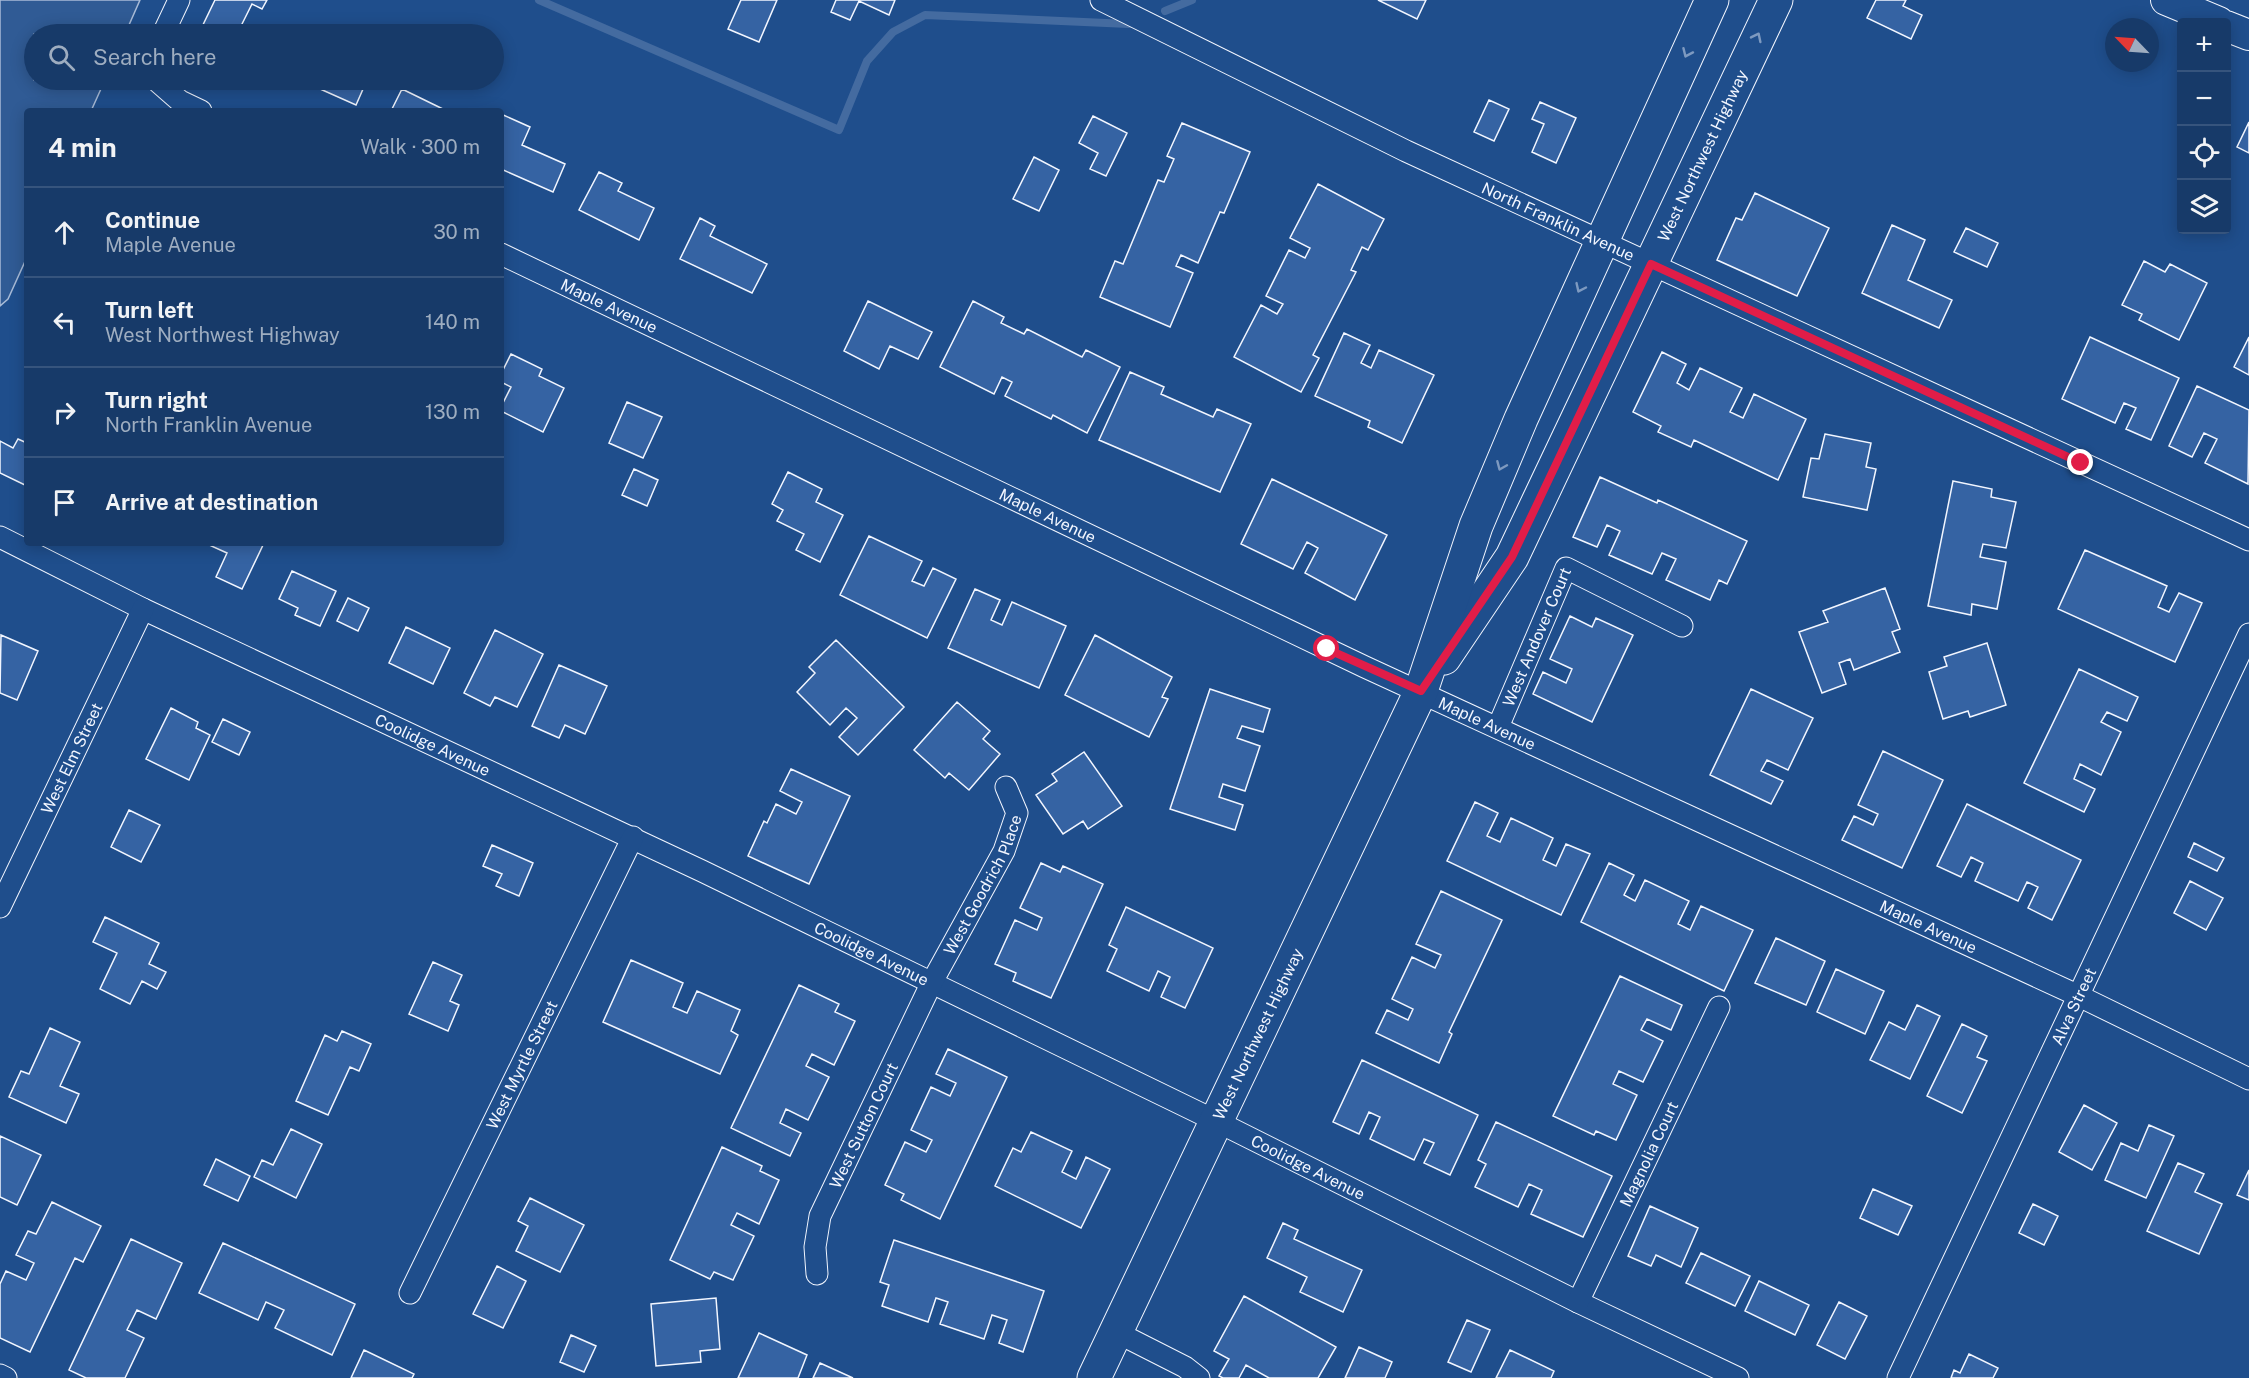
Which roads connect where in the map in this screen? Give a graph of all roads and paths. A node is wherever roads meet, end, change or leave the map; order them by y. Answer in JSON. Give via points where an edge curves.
{"nodes":[{"id":1,"x":179,"y":0,"type":"edge"},
{"id":2,"x":1101,"y":0,"type":"edge"},
{"id":3,"x":1712,"y":0,"type":"edge"},
{"id":4,"x":1776,"y":0,"type":"edge"},
{"id":5,"x":2166,"y":0,"type":"edge"},
{"id":6,"x":2209,"y":18,"type":"edge"},
{"id":7,"x":168,"y":24,"type":"edge"},
{"id":8,"x":2231,"y":28,"type":"edge"},
{"id":9,"x":2249,"y":35,"type":"edge"},
{"id":10,"x":167,"y":90,"type":"edge"},
{"id":11,"x":195,"y":108,"type":"edge"},
{"id":12,"x":1602,"y":241,"type":"junction"},
{"id":13,"x":504,"y":255,"type":"edge"},
{"id":14,"x":1651,"y":264,"type":"junction"},
{"id":15,"x":0,"y":537,"type":"edge"},
{"id":16,"x":2249,"y":540,"type":"edge"},
{"id":17,"x":142,"y":609,"type":"junction"},
{"id":18,"x":1682,"y":626,"type":"dead end"},
{"id":19,"x":2249,"y":634,"type":"edge"},
{"id":20,"x":1421,"y":691,"type":"junction"},
{"id":21,"x":1498,"y":727,"type":"junction"},
{"id":22,"x":1005,"y":787,"type":"dead end"},
{"id":23,"x":633,"y":837,"type":"junction"},
{"id":24,"x":0,"y":908,"type":"edge"},
{"id":25,"x":932,"y":982,"type":"junction"},
{"id":26,"x":2079,"y":996,"type":"junction"},
{"id":27,"x":1719,"y":1007,"type":"dead end"},
{"id":28,"x":2249,"y":1079,"type":"edge"},
{"id":29,"x":1216,"y":1121,"type":"junction"},
{"id":30,"x":818,"y":1274,"type":"dead end"},
{"id":31,"x":410,"y":1293,"type":"dead end"},
{"id":32,"x":1578,"y":1302,"type":"junction"},
{"id":33,"x":1116,"y":1332,"type":"junction"},
{"id":34,"x":0,"y":1375,"type":"edge"},
{"id":35,"x":6,"y":1378,"type":"edge"},
{"id":36,"x":1094,"y":1378,"type":"edge"},
{"id":37,"x":1199,"y":1378,"type":"edge"},
{"id":38,"x":1738,"y":1378,"type":"edge"},
{"id":39,"x":1898,"y":1378,"type":"edge"}],
"edges":[{"from":1,"to":7,"type":"street"},
{"from":2,"to":12,"type":"street","name":"North Franklin Avenue","via":[[1407,151]]},
{"from":3,"to":12,"type":"main road","name":"West Northwest Highway","one_way":true},
{"from":14,"to":4,"type":"main road","name":"West Northwest Highway","one_way":true},
{"from":5,"to":6,"type":"main road"},
{"from":8,"to":9,"type":"main road"},
{"from":10,"to":11,"type":"street"},
{"from":12,"to":14,"type":"street","name":"North Franklin Avenue"},
{"from":12,"to":20,"type":"main road","name":"West Northwest Highway","one_way":true,"via":[[1476,526]]},
{"from":13,"to":20,"type":"street","name":"Maple Avenue"},
{"from":14,"to":16,"type":"street","name":"North Franklin Avenue"},
{"from":14,"to":20,"type":"main road","name":"West Northwest Highway","via":[[1512,557]]},
{"from":15,"to":17,"type":"street","name":"Coolidge Avenue"},
{"from":17,"to":23,"type":"street","name":"Coolidge Avenue"},
{"from":17,"to":24,"type":"street","name":"West Elm Street"},
{"from":18,"to":21,"type":"street","name":"West Andover Court","via":[[1566,568]]},
{"from":19,"to":26,"type":"street","name":"Alva Street"},
{"from":20,"to":21,"type":"street","name":"Maple Avenue"},
{"from":20,"to":29,"type":"main road","name":"West Northwest Highway"},
{"from":21,"to":26,"type":"street","name":"Maple Avenue"},
{"from":22,"to":25,"type":"street","name":"West Goodrich Place","via":[[1017,813],[1004,851]]},
{"from":23,"to":25,"type":"street","name":"Coolidge Avenue"},
{"from":23,"to":31,"type":"street","name":"West Myrtle Street"},
{"from":25,"to":29,"type":"street","name":"Coolidge Avenue"},
{"from":25,"to":30,"type":"street","name":"West Sutton Court","via":[[820,1216],[815,1247]]},
{"from":26,"to":28,"type":"street","name":"Maple Avenue"},
{"from":26,"to":39,"type":"street","name":"Alva Street"},
{"from":27,"to":32,"type":"street","name":"Magnolia Court"},
{"from":29,"to":32,"type":"street","name":"Coolidge Avenue"},
{"from":29,"to":33,"type":"main road","name":"West Northwest Highway"},
{"from":32,"to":38,"type":"street","name":"Coolidge Avenue"},
{"from":33,"to":36,"type":"main road","name":"West Northwest Highway"},
{"from":33,"to":37,"type":"street"},
{"from":34,"to":35,"type":"street"}]}
